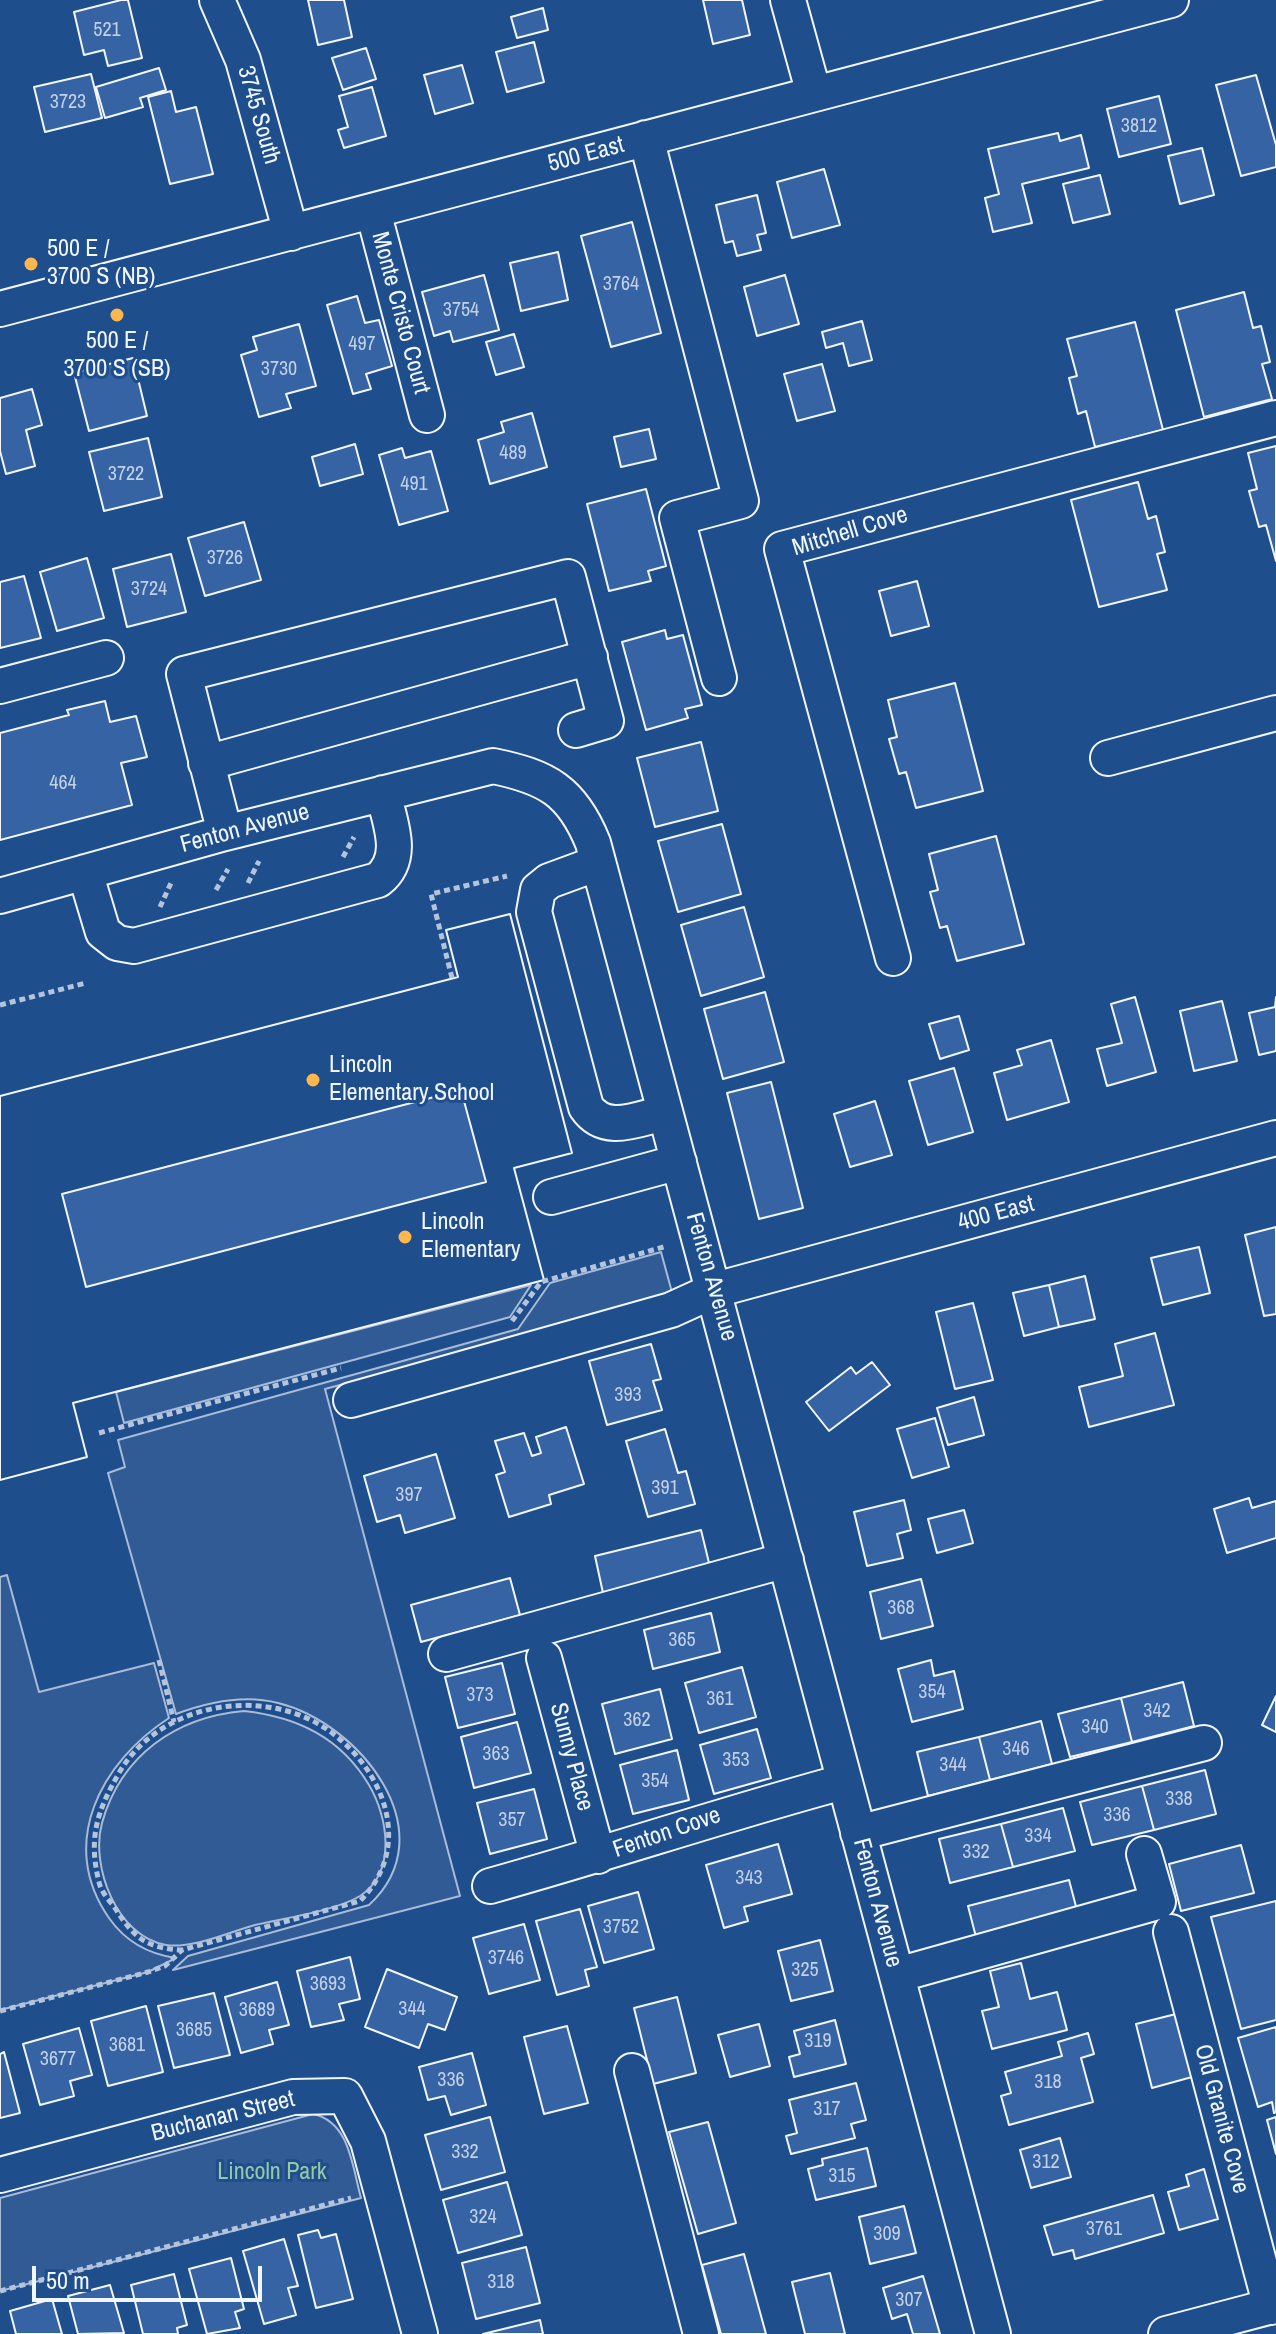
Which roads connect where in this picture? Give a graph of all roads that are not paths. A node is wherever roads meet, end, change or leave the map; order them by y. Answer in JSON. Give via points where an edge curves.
{"nodes":[{"id":1,"x":217,"y":0,"type":"edge"},
{"id":2,"x":788,"y":0,"type":"edge"},
{"id":3,"x":1171,"y":0,"type":"edge"},
{"id":4,"x":814,"y":94,"type":"junction"},
{"id":5,"x":646,"y":138,"type":"junction"},
{"id":6,"x":373,"y":211,"type":"junction"},
{"id":7,"x":291,"y":233,"type":"junction"},
{"id":8,"x":0,"y":309,"type":"edge"},
{"id":9,"x":427,"y":415,"type":"dead end"},
{"id":10,"x":1276,"y":418,"type":"edge"},
{"id":11,"x":590,"y":657,"type":"junction"},
{"id":12,"x":106,"y":658,"type":"dead end"},
{"id":13,"x":719,"y":678,"type":"dead end"},
{"id":14,"x":0,"y":686,"type":"edge"},
{"id":15,"x":1276,"y":713,"type":"edge"},
{"id":16,"x":576,"y":730,"type":"dead end"},
{"id":17,"x":1108,"y":758,"type":"dead end"},
{"id":18,"x":206,"y":763,"type":"junction"},
{"id":19,"x":383,"y":793,"type":"junction"},
{"id":20,"x":225,"y":833,"type":"junction"},
{"id":21,"x":598,"y":863,"type":"junction"},
{"id":22,"x":85,"y":872,"type":"junction"},
{"id":23,"x":0,"y":896,"type":"edge"},
{"id":24,"x":893,"y":958,"type":"dead end"},
{"id":25,"x":664,"y":1113,"type":"junction"},
{"id":26,"x":1276,"y":1138,"type":"edge"},
{"id":27,"x":679,"y":1162,"type":"junction"},
{"id":28,"x":551,"y":1197,"type":"dead end"},
{"id":29,"x":715,"y":1290,"type":"junction"},
{"id":30,"x":351,"y":1400,"type":"dead end"},
{"id":31,"x":786,"y":1560,"type":"junction"},
{"id":32,"x":446,"y":1654,"type":"dead end"},
{"id":33,"x":544,"y":1658,"type":"dead end"},
{"id":34,"x":1204,"y":1743,"type":"dead end"},
{"id":35,"x":843,"y":1782,"type":"junction"},
{"id":36,"x":858,"y":1833,"type":"junction"},
{"id":37,"x":1144,"y":1854,"type":"dead end"},
{"id":38,"x":598,"y":1856,"type":"junction"},
{"id":39,"x":490,"y":1886,"type":"dead end"},
{"id":40,"x":1171,"y":1932,"type":"dead end"},
{"id":41,"x":897,"y":1975,"type":"junction"},
{"id":42,"x":632,"y":2071,"type":"dead end"},
{"id":43,"x":0,"y":2175,"type":"edge"},
{"id":44,"x":1274,"y":2306,"type":"edge"},
{"id":45,"x":415,"y":2333,"type":"edge"},
{"id":46,"x":701,"y":2334,"type":"edge"},
{"id":47,"x":993,"y":2334,"type":"edge"},
{"id":48,"x":1166,"y":2334,"type":"edge"}],
"edges":[{"from":1,"to":7,"type":"street","name":"3745 South","via":[[243,60]]},
{"from":2,"to":4,"type":"street"},
{"from":3,"to":4,"type":"street","name":"500 East"},
{"from":4,"to":5,"type":"street","name":"500 East"},
{"from":5,"to":6,"type":"street","name":"500 East"},
{"from":5,"to":13,"type":"street","via":[[741,501],[677,518]]},
{"from":6,"to":7,"type":"street","name":"500 East"},
{"from":6,"to":9,"type":"street","name":"Monte Cristo Court"},
{"from":7,"to":8,"type":"street","name":"500 East"},
{"from":10,"to":24,"type":"street","name":"Mitchell Cove","via":[[782,549]]},
{"from":11,"to":16,"type":"street","via":[[606,721]]},
{"from":11,"to":18,"type":"street"},
{"from":11,"to":18,"type":"street","via":[[568,577],[184,674]]},
{"from":12,"to":14,"type":"street"},
{"from":15,"to":17,"type":"street"},
{"from":18,"to":20,"type":"street"},
{"from":19,"to":20,"type":"street","name":"Fenton Avenue"},
{"from":19,"to":21,"type":"street","name":"Fenton Avenue","via":[[493,766],[535,775],[563,794],[582,817]]},
{"from":19,"to":22,"type":"street","via":[[395,851],[391,870],[378,880],[195,930],[134,946],[117,943],[103,932]]},
{"from":20,"to":22,"type":"street","name":"Fenton Avenue"},
{"from":21,"to":25,"type":"street","name":"Fenton Avenue"},
{"from":21,"to":25,"type":"street","via":[[549,881],[538,890],[534,912],[586,1107],[612,1124]]},
{"from":22,"to":23,"type":"street","name":"Fenton Avenue"},
{"from":25,"to":27,"type":"street","name":"Fenton Avenue"},
{"from":26,"to":29,"type":"street","name":"400 East"},
{"from":27,"to":28,"type":"street"},
{"from":27,"to":29,"type":"street","name":"Fenton Avenue"},
{"from":29,"to":30,"type":"street","name":"400 East","via":[[671,1310]]},
{"from":29,"to":31,"type":"street","name":"Fenton Avenue"},
{"from":31,"to":32,"type":"street"},
{"from":31,"to":35,"type":"street","name":"Fenton Avenue"},
{"from":33,"to":38,"type":"street","name":"Sunny Place"},
{"from":34,"to":36,"type":"street"},
{"from":35,"to":36,"type":"street","name":"Fenton Avenue"},
{"from":35,"to":38,"type":"street","name":"Fenton Cove","via":[[723,1814]]},
{"from":36,"to":41,"type":"street","name":"Fenton Avenue"},
{"from":37,"to":41,"type":"street","via":[[1158,1902]]},
{"from":38,"to":39,"type":"street","name":"Fenton Cove"},
{"from":40,"to":44,"type":"street","name":"Old Granite Cove"},
{"from":41,"to":47,"type":"street","name":"Fenton Avenue"},
{"from":42,"to":46,"type":"street"},
{"from":43,"to":45,"type":"street","name":"Buchanan Street","via":[[293,2097],[345,2096],[368,2141]]},
{"from":44,"to":48,"type":"street"}]}
